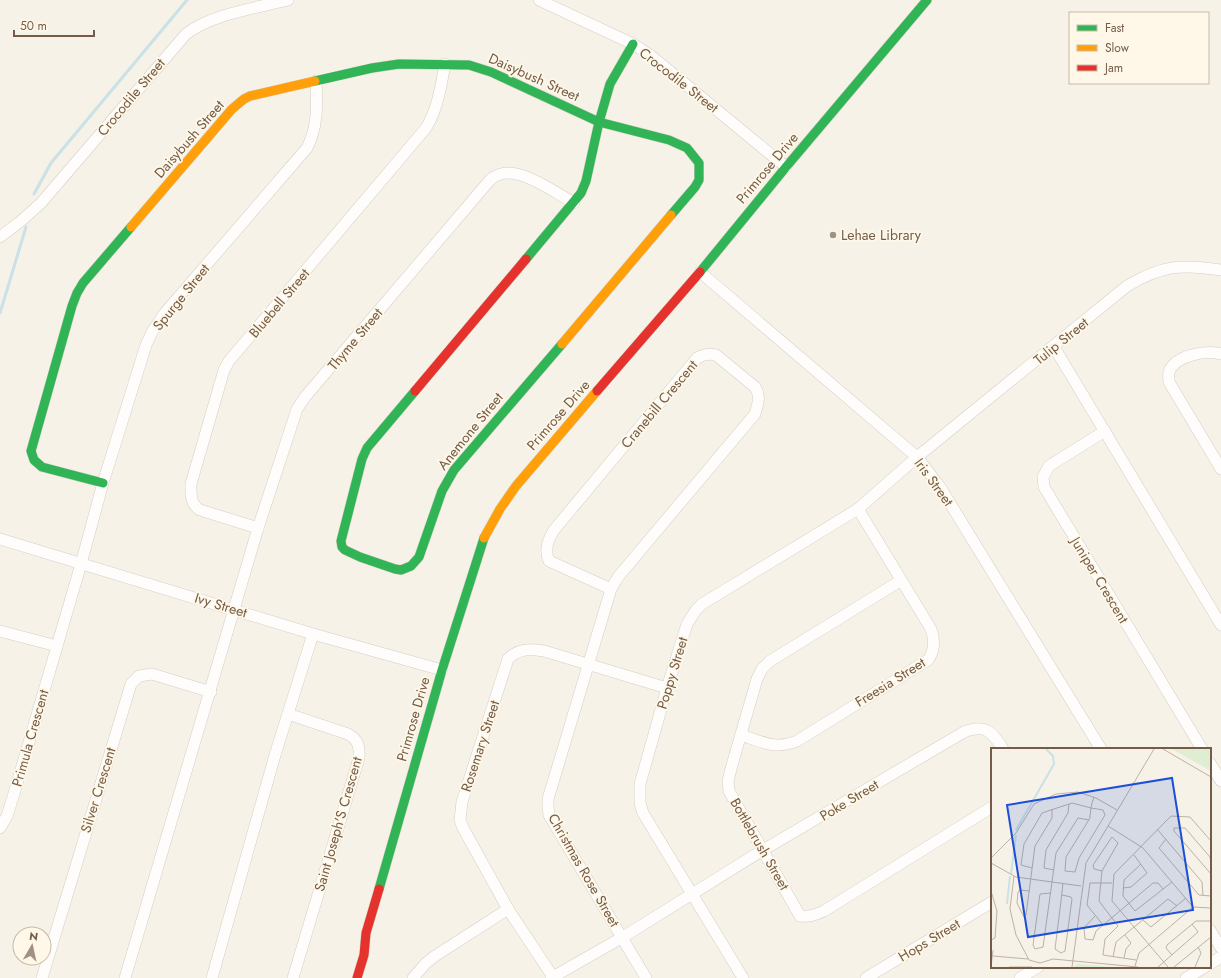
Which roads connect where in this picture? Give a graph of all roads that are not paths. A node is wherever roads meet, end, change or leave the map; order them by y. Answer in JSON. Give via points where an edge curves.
{"nodes":[{"id":1,"x":288,"y":0,"type":"edge"},
{"id":2,"x":539,"y":0,"type":"edge"},
{"id":3,"x":927,"y":0,"type":"edge"},
{"id":4,"x":633,"y":44,"type":"junction"},
{"id":5,"x":445,"y":64,"type":"junction"},
{"id":6,"x":316,"y":81,"type":"junction"},
{"id":7,"x":599,"y":122,"type":"junction"},
{"id":8,"x":786,"y":167,"type":"junction"},
{"id":9,"x":574,"y":203,"type":"junction"},
{"id":10,"x":0,"y":237,"type":"edge"},
{"id":11,"x":1221,"y":270,"type":"edge"},
{"id":12,"x":700,"y":272,"type":"junction"},
{"id":13,"x":1054,"y":347,"type":"junction"},
{"id":14,"x":1221,"y":354,"type":"edge"},
{"id":15,"x":1104,"y":431,"type":"junction"},
{"id":16,"x":917,"y":457,"type":"junction"},
{"id":17,"x":1221,"y":469,"type":"edge"},
{"id":18,"x":103,"y":483,"type":"junction"},
{"id":19,"x":858,"y":509,"type":"junction"},
{"id":20,"x":258,"y":528,"type":"junction"},
{"id":21,"x":0,"y":539,"type":"edge"},
{"id":22,"x":81,"y":564,"type":"junction"},
{"id":23,"x":900,"y":580,"type":"junction"},
{"id":24,"x":611,"y":589,"type":"junction"},
{"id":25,"x":234,"y":609,"type":"junction"},
{"id":26,"x":1221,"y":625,"type":"edge"},
{"id":27,"x":0,"y":631,"type":"edge"},
{"id":28,"x":313,"y":634,"type":"junction"},
{"id":29,"x":57,"y":646,"type":"junction"},
{"id":30,"x":588,"y":664,"type":"junction"},
{"id":31,"x":442,"y":670,"type":"junction"},
{"id":32,"x":667,"y":688,"type":"junction"},
{"id":33,"x":211,"y":692,"type":"junction"},
{"id":34,"x":288,"y":714,"type":"junction"},
{"id":35,"x":741,"y":734,"type":"junction"},
{"id":36,"x":1097,"y":747,"type":"edge"},
{"id":37,"x":1002,"y":748,"type":"edge"},
{"id":38,"x":1201,"y":748,"type":"edge"},
{"id":39,"x":1211,"y":765,"type":"edge"},
{"id":40,"x":1221,"y":781,"type":"edge"},
{"id":41,"x":991,"y":808,"type":"edge"},
{"id":42,"x":0,"y":828,"type":"edge"},
{"id":43,"x":763,"y":850,"type":"junction"},
{"id":44,"x":692,"y":894,"type":"junction"},
{"id":45,"x":991,"y":903,"type":"edge"},
{"id":46,"x":508,"y":909,"type":"junction"},
{"id":47,"x":1211,"y":932,"type":"edge"},
{"id":48,"x":366,"y":934,"type":"junction"},
{"id":49,"x":623,"y":937,"type":"junction"},
{"id":50,"x":1221,"y":948,"type":"edge"},
{"id":51,"x":1221,"y":957,"type":"edge"},
{"id":52,"x":1211,"y":963,"type":"edge"},
{"id":53,"x":1036,"y":968,"type":"edge"},
{"id":54,"x":1203,"y":968,"type":"edge"},
{"id":55,"x":42,"y":978,"type":"edge"},
{"id":56,"x":125,"y":978,"type":"edge"},
{"id":57,"x":212,"y":978,"type":"edge"},
{"id":58,"x":293,"y":978,"type":"edge"},
{"id":59,"x":349,"y":978,"type":"edge"},
{"id":60,"x":357,"y":978,"type":"edge"},
{"id":61,"x":414,"y":978,"type":"edge"},
{"id":62,"x":552,"y":978,"type":"edge"},
{"id":63,"x":646,"y":978,"type":"edge"},
{"id":64,"x":743,"y":978,"type":"edge"},
{"id":65,"x":866,"y":978,"type":"edge"},
{"id":66,"x":1020,"y":978,"type":"edge"},
{"id":67,"x":1186,"y":978,"type":"edge"}],
"edges":[{"from":1,"to":10,"type":"street","name":"Crocodile Street","via":[[211,19],[186,34],[41,203]]},
{"from":2,"to":4,"type":"street","name":"Crocodile Street"},
{"from":3,"to":8,"type":"street","name":"Primrose Drive"},
{"from":4,"to":7,"type":"street","name":"Anemone Street","via":[[610,84]]},
{"from":4,"to":8,"type":"street","name":"Crocodile Street","via":[[662,64]]},
{"from":5,"to":6,"type":"street","name":"Daisybush Street","via":[[399,64]]},
{"from":5,"to":7,"type":"street","name":"Daisybush Street","via":[[481,68]]},
{"from":5,"to":20,"type":"street","name":"Bluebell Street","via":[[439,100],[426,128],[224,370],[191,484],[191,497],[195,507],[200,510]]},
{"from":6,"to":18,"type":"street","name":"Spurge Street","via":[[317,114],[307,148],[164,314],[152,332]]},
{"from":6,"to":18,"type":"street","name":"Daisybush Street","via":[[250,96],[238,104],[77,293],[32,456],[36,464],[42,467]]},
{"from":7,"to":9,"type":"street","name":"Anemone Street","via":[[584,186]]},
{"from":7,"to":9,"type":"street","name":"Anemone Street","via":[[669,140],[687,148],[699,163],[700,176],[695,187],[454,470],[442,491],[419,557],[414,564],[408,569],[400,570],[353,556],[345,551],[341,547],[342,535],[366,448]]},
{"from":8,"to":12,"type":"street","name":"Primrose Drive"},
{"from":9,"to":20,"type":"street","name":"Thyme Street","via":[[518,174],[501,173],[490,180],[297,408]]},
{"from":11,"to":13,"type":"street","name":"Tulip Street","via":[[1167,268],[1145,275],[1127,286]]},
{"from":12,"to":16,"type":"street","name":"Iris Street"},
{"from":12,"to":31,"type":"street","name":"Primrose Drive","via":[[516,486],[500,509],[483,541]]},
{"from":13,"to":15,"type":"street"},
{"from":13,"to":16,"type":"street","name":"Tulip Street"},
{"from":14,"to":17,"type":"street","via":[[1194,354],[1176,363],[1169,374],[1170,382]]},
{"from":15,"to":26,"type":"street"},
{"from":15,"to":38,"type":"street","name":"Juniper Crescent","via":[[1049,466],[1044,477],[1044,487]]},
{"from":16,"to":19,"type":"street","name":"Poppy Street"},
{"from":16,"to":36,"type":"street","name":"Iris Street","via":[[940,487]]},
{"from":18,"to":22,"type":"street","name":"Spurge Street"},
{"from":19,"to":23,"type":"street","name":"Freesia Street"},
{"from":19,"to":32,"type":"street","name":"Poppy Street","via":[[702,604],[687,624]]},
{"from":20,"to":25,"type":"street","name":"Thyme Street"},
{"from":21,"to":22,"type":"street","name":"Ivy Street"},
{"from":22,"to":25,"type":"street","name":"Ivy Street"},
{"from":22,"to":29,"type":"street","name":"Primula Crescent"},
{"from":23,"to":35,"type":"street","name":"Bottlebrush Street","via":[[770,661],[757,679]]},
{"from":23,"to":35,"type":"street","name":"Freesia Street","via":[[931,629],[934,649],[928,660],[786,745],[776,746]]},
{"from":24,"to":24,"type":"street","name":"Cranebill Crescent","via":[[618,577],[754,414],[758,405],[758,391],[716,355],[702,355],[697,358],[550,537],[546,552],[549,561]]},
{"from":24,"to":30,"type":"street","name":"Cranebill Crescent"},
{"from":25,"to":28,"type":"street","name":"Ivy Street"},
{"from":25,"to":33,"type":"street"},
{"from":27,"to":29,"type":"street"},
{"from":28,"to":31,"type":"street","name":"Ivy Street"},
{"from":28,"to":34,"type":"street"},
{"from":29,"to":42,"type":"street","name":"Primula Crescent","via":[[11,804]]},
{"from":30,"to":32,"type":"street","name":"Rosemary Street"},
{"from":30,"to":46,"type":"street","name":"Rosemary Street","via":[[530,649],[517,652],[508,659],[462,802],[460,820]]},
{"from":30,"to":49,"type":"street","name":"Christmas Rose Street","via":[[550,791],[549,815]]},
{"from":31,"to":48,"type":"street","name":"Primrose Drive"},
{"from":32,"to":44,"type":"street","name":"Poppy Street","via":[[640,784],[640,803],[643,813]]},
{"from":33,"to":55,"type":"street","name":"Silver Crescent","via":[[152,674],[139,676],[131,684]]},
{"from":33,"to":56,"type":"street"},
{"from":34,"to":57,"type":"street"},
{"from":34,"to":58,"type":"street","name":"Saint Joseph'S Crescent","via":[[348,734],[358,742],[360,749]]},
{"from":35,"to":43,"type":"street","name":"Bottlebrush Street","via":[[728,780],[729,791]]},
{"from":37,"to":43,"type":"street","name":"Poke Street","via":[[990,732],[974,728],[964,732]]},
{"from":39,"to":40,"type":"street"},
{"from":41,"to":43,"type":"street","name":"Bottlebrush Street","via":[[824,911],[807,917],[800,916]]},
{"from":43,"to":44,"type":"street","name":"Poke Street"},
{"from":44,"to":49,"type":"street","name":"Poke Street"},
{"from":44,"to":64,"type":"street","name":"Poppy Street"},
{"from":45,"to":65,"type":"street","name":"Hops Street"},
{"from":46,"to":61,"type":"street","via":[[435,956]]},
{"from":46,"to":62,"type":"street","name":"Rosemary Street"},
{"from":47,"to":50,"type":"street"},
{"from":48,"to":59,"type":"street","name":"Primrose Drive"},
{"from":48,"to":60,"type":"street","name":"Primrose Drive","via":[[364,954]]},
{"from":49,"to":62,"type":"street","name":"Poke Street"},
{"from":49,"to":63,"type":"street","name":"Christmas Rose Street"},
{"from":51,"to":52,"type":"street"},
{"from":53,"to":66,"type":"street"},
{"from":54,"to":67,"type":"street"}]}
